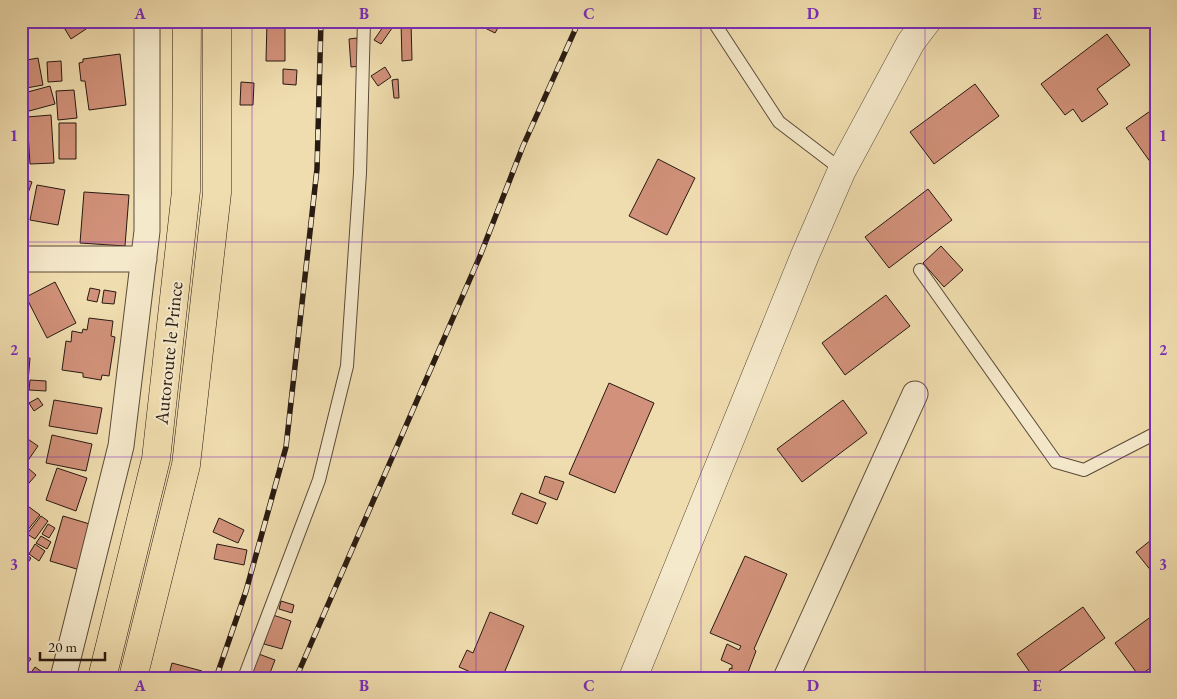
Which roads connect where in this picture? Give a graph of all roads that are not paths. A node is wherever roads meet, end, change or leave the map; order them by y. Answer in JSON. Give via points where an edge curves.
{"nodes":[{"id":1,"x":147,"y":21,"type":"edge"},
{"id":2,"x":187,"y":21,"type":"edge"},
{"id":3,"x":217,"y":21,"type":"edge"},
{"id":4,"x":364,"y":21,"type":"edge"},
{"id":5,"x":713,"y":21,"type":"edge"},
{"id":6,"x":927,"y":21,"type":"edge"},
{"id":7,"x":842,"y":170,"type":"junction"},
{"id":8,"x":21,"y":259,"type":"edge"},
{"id":9,"x":144,"y":259,"type":"junction"},
{"id":10,"x":920,"y":270,"type":"dead end"},
{"id":11,"x":916,"y":394,"type":"dead end"},
{"id":12,"x":1156,"y":433,"type":"edge"},
{"id":13,"x":63,"y":678,"type":"edge"},
{"id":14,"x":102,"y":678,"type":"edge"},
{"id":15,"x":133,"y":678,"type":"edge"},
{"id":16,"x":244,"y":678,"type":"edge"},
{"id":17,"x":633,"y":678,"type":"edge"},
{"id":18,"x":786,"y":678,"type":"edge"}],
"edges":[{"from":1,"to":9,"type":"street","via":[[147,231]]},
{"from":2,"to":14,"type":"main road","name":"Autoroute le Prince","via":[[186,191],[156,459]]},
{"from":3,"to":15,"type":"main road","name":"Autoroute le Prince","via":[[217,193],[186,464]]},
{"from":4,"to":16,"type":"lane","via":[[360,173],[347,366],[320,480]]},
{"from":5,"to":7,"type":"lane","via":[[779,122]]},
{"from":6,"to":7,"type":"street","via":[[911,42]]},
{"from":7,"to":17,"type":"street"},
{"from":8,"to":9,"type":"street"},
{"from":9,"to":13,"type":"street","via":[[121,446]]},
{"from":10,"to":12,"type":"lane","via":[[1056,462],[1084,470]]},
{"from":11,"to":18,"type":"street"}]}
